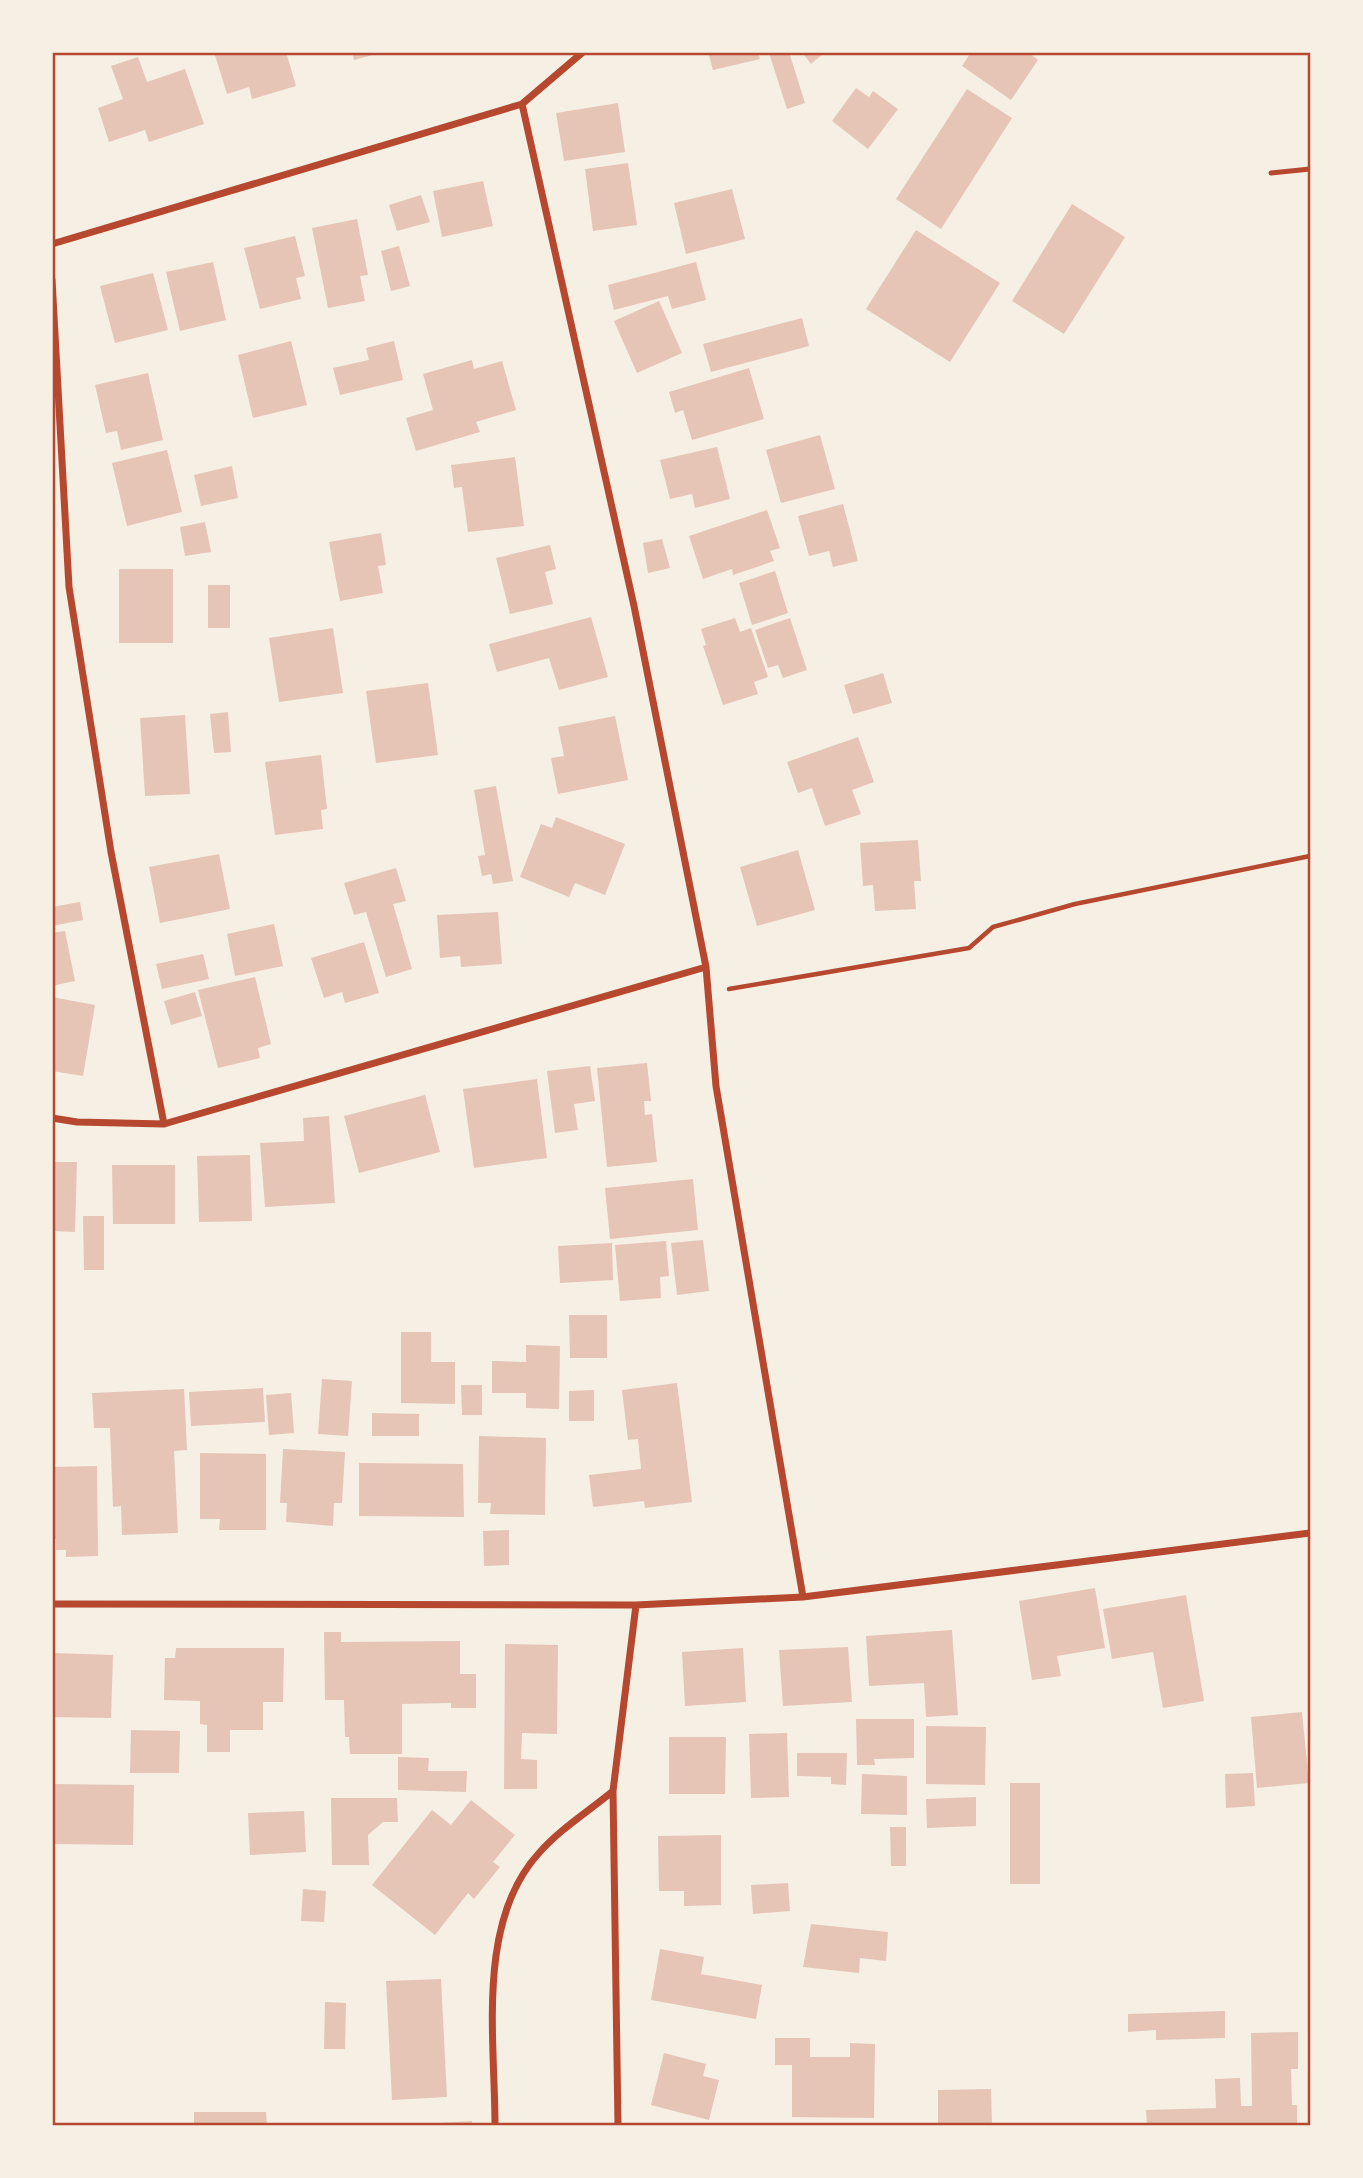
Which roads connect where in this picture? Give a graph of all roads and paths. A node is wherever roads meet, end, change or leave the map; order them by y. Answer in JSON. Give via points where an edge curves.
{"nodes":[{"id":1,"x":583,"y":52,"type":"edge"},
{"id":2,"x":522,"y":104,"type":"junction"},
{"id":3,"x":1311,"y":169,"type":"edge"},
{"id":4,"x":1270,"y":173,"type":"dead end"},
{"id":5,"x":52,"y":244,"type":"edge"},
{"id":6,"x":52,"y":280,"type":"edge"},
{"id":7,"x":1311,"y":856,"type":"edge"},
{"id":8,"x":706,"y":967,"type":"junction"},
{"id":9,"x":710,"y":992,"type":"junction"},
{"id":10,"x":52,"y":1118,"type":"edge"},
{"id":11,"x":164,"y":1124,"type":"junction"},
{"id":12,"x":1311,"y":1533,"type":"edge"},
{"id":13,"x":803,"y":1597,"type":"junction"},
{"id":14,"x":52,"y":1604,"type":"edge"},
{"id":15,"x":636,"y":1605,"type":"junction"},
{"id":16,"x":613,"y":1791,"type":"junction"},
{"id":17,"x":495,"y":2126,"type":"edge"},
{"id":18,"x":618,"y":2126,"type":"edge"}],
"edges":[{"from":1,"to":2,"type":"street"},
{"from":2,"to":5,"type":"street"},
{"from":2,"to":8,"type":"street","via":[[634,606]]},
{"from":3,"to":4,"type":"lane"},
{"from":6,"to":11,"type":"street","via":[[69,587],[108,838]]},
{"from":7,"to":9,"type":"path","via":[[1075,904],[993,927],[969,948]]},
{"from":8,"to":9,"type":"street"},
{"from":8,"to":11,"type":"street"},
{"from":9,"to":13,"type":"street","via":[[716,1086]]},
{"from":10,"to":11,"type":"street"},
{"from":12,"to":13,"type":"street"},
{"from":13,"to":15,"type":"street"},
{"from":14,"to":15,"type":"street"},
{"from":15,"to":16,"type":"street"},
{"from":16,"to":17,"type":"street","via":[[538,1853],[503,1913],[494,1951]]},
{"from":16,"to":18,"type":"street"}]}
